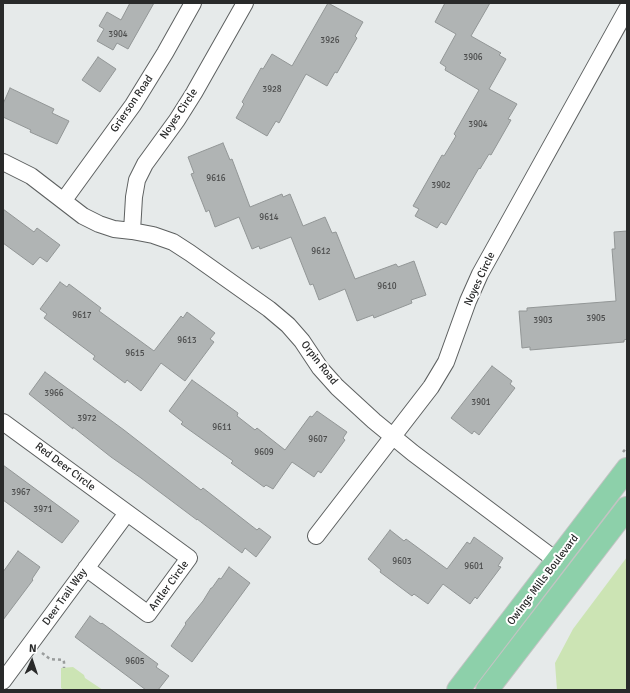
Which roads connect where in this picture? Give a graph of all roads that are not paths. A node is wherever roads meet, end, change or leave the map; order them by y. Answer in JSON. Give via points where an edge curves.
{"nodes":[{"id":1,"x":193,"y":3,"type":"edge"},
{"id":2,"x":245,"y":3,"type":"edge"},
{"id":3,"x":627,"y":9,"type":"edge"},
{"id":4,"x":3,"y":162,"type":"edge"},
{"id":5,"x":64,"y":200,"type":"junction"},
{"id":6,"x":132,"y":231,"type":"junction"},
{"id":7,"x":3,"y":422,"type":"edge"},
{"id":8,"x":393,"y":437,"type":"junction"},
{"id":9,"x":627,"y":469,"type":"edge"},
{"id":10,"x":627,"y":508,"type":"edge"},
{"id":11,"x":127,"y":513,"type":"junction"},
{"id":12,"x":316,"y":536,"type":"dead end"},
{"id":13,"x":557,"y":561,"type":"junction"},
{"id":14,"x":86,"y":568,"type":"junction"},
{"id":15,"x":3,"y":681,"type":"edge"},
{"id":16,"x":458,"y":690,"type":"edge"},
{"id":17,"x":487,"y":690,"type":"edge"}],
"edges":[{"from":1,"to":5,"type":"street","name":"Grierson Road","via":[[133,105]]},
{"from":2,"to":6,"type":"street","name":"Noyes Circle","via":[[194,93],[145,164],[137,180]]},
{"from":3,"to":8,"type":"street","name":"Noyes Circle","via":[[480,274],[446,362],[431,387]]},
{"from":4,"to":5,"type":"street","name":"Orpin Road","via":[[31,176]]},
{"from":5,"to":6,"type":"street","name":"Orpin Road","via":[[83,216],[99,224]]},
{"from":6,"to":8,"type":"street","name":"Orpin Road","via":[[173,242],[269,309],[302,341],[320,368],[337,387]]},
{"from":7,"to":11,"type":"street","name":"Red Deer Circle"},
{"from":8,"to":12,"type":"street","name":"Noyes Circle"},
{"from":8,"to":13,"type":"street","name":"Orpin Road"},
{"from":9,"to":13,"type":"main road","name":"Owings Mills Boulevard"},
{"from":10,"to":17,"type":"main road","name":"Owings Mills Boulevard"},
{"from":11,"to":14,"type":"street","name":"Deer Trail Way"},
{"from":11,"to":14,"type":"street","name":"Antler Circle","via":[[189,558],[185,565],[148,614]]},
{"from":13,"to":16,"type":"main road","name":"Owings Mills Boulevard"},
{"from":14,"to":15,"type":"street","name":"Deer Trail Way"}]}
